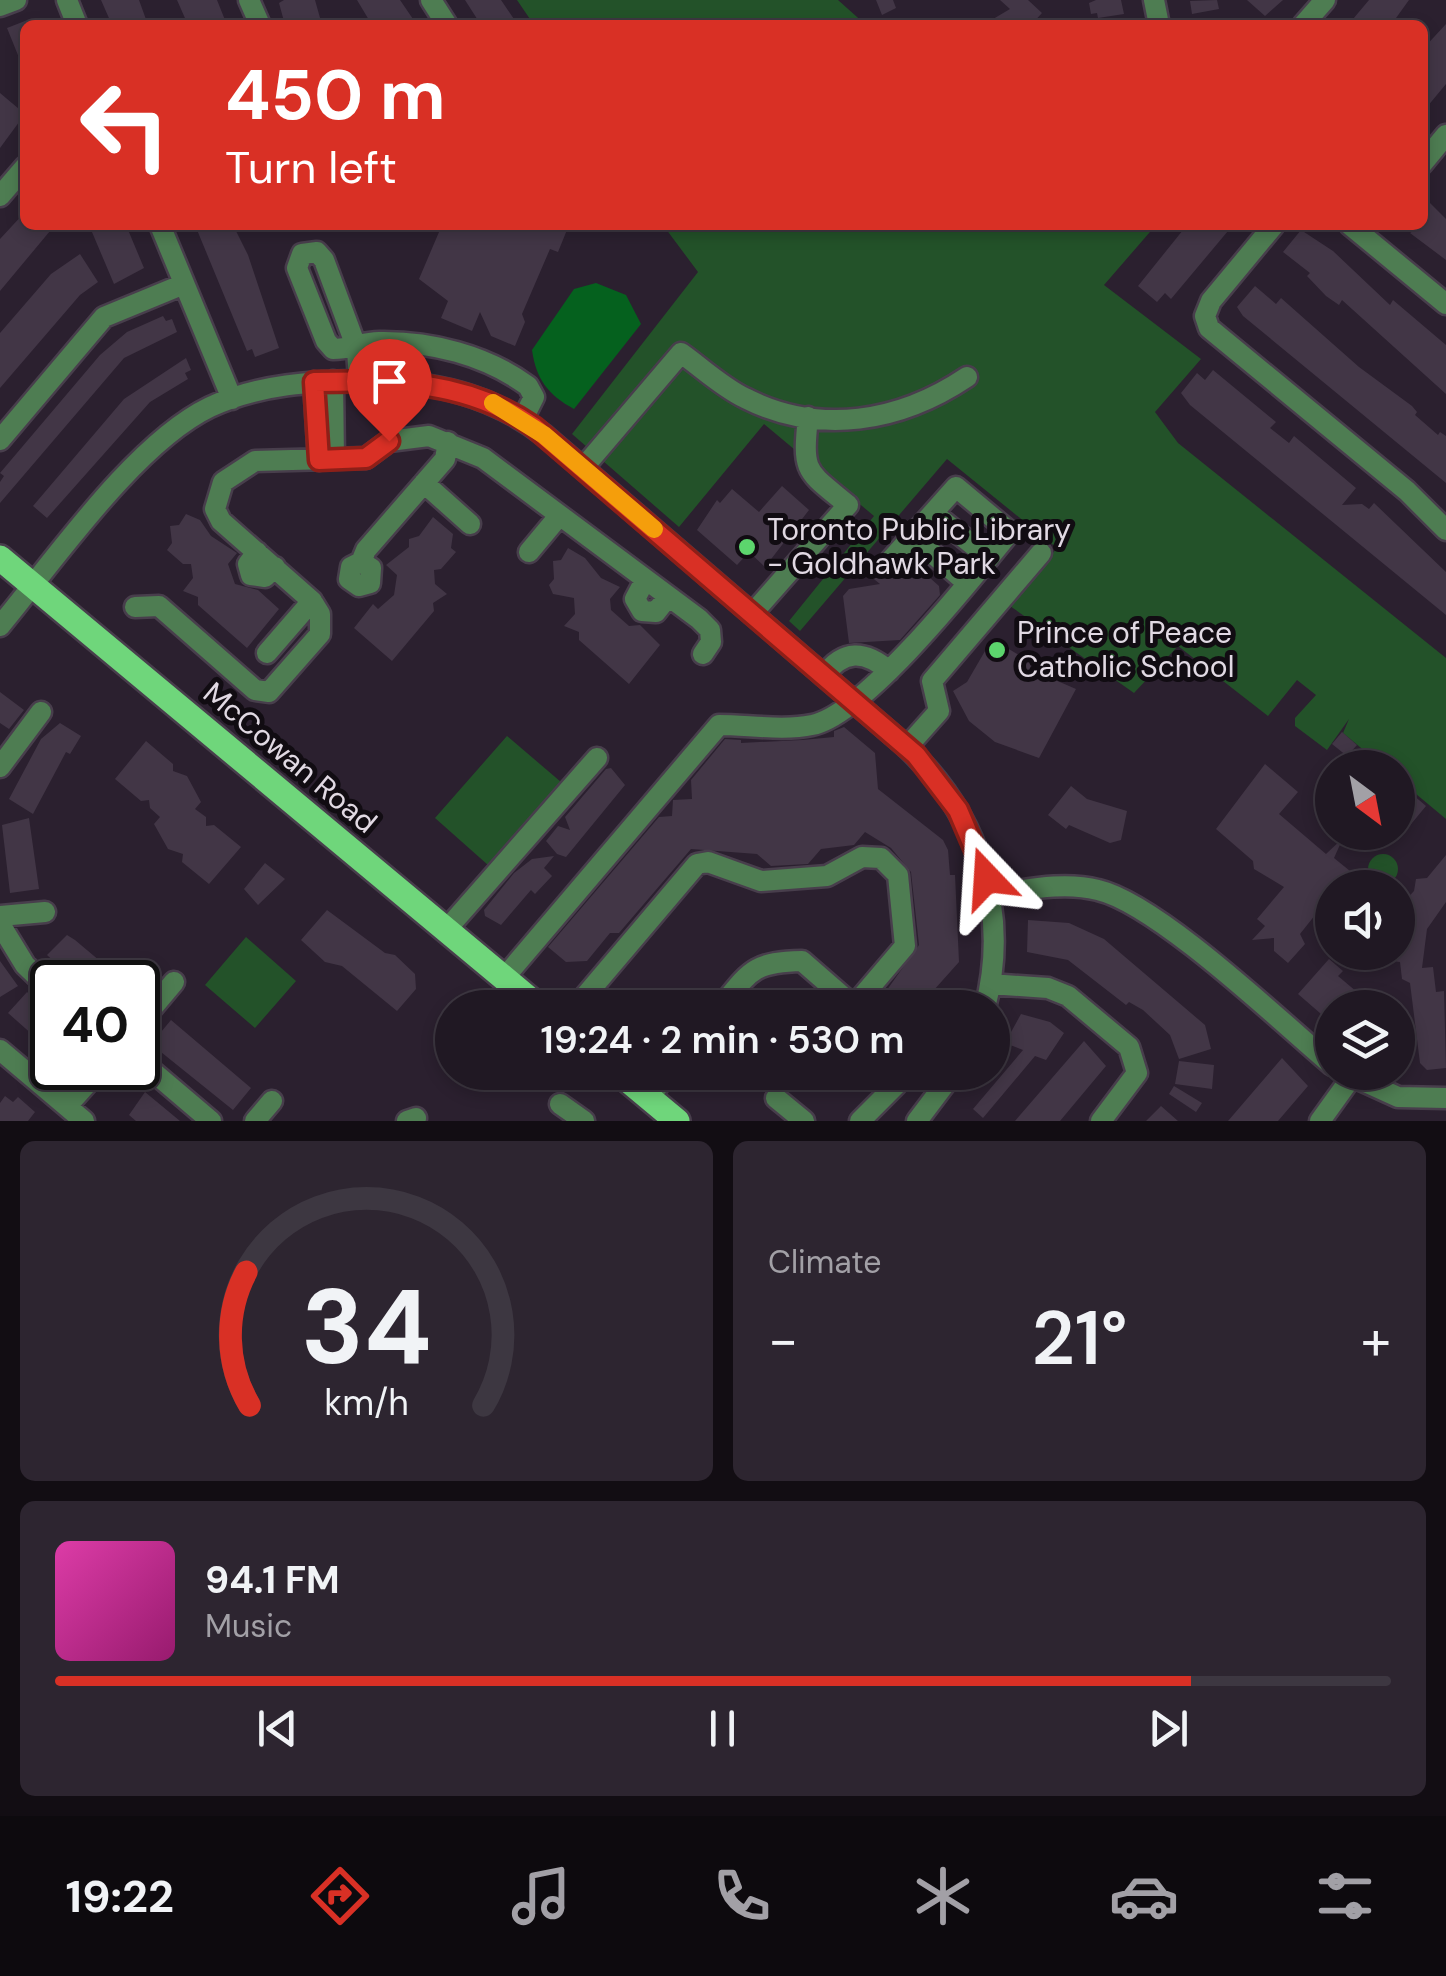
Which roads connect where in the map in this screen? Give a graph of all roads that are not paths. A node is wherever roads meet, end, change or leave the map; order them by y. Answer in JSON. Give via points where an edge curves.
{"nodes":[{"id":1,"x":16,"y":0,"type":"edge"},
{"id":2,"x":1324,"y":0,"type":"edge"},
{"id":3,"x":0,"y":6,"type":"edge"},
{"id":4,"x":1307,"y":20,"type":"edge"},
{"id":5,"x":1446,"y":136,"type":"edge"},
{"id":6,"x":1428,"y":157,"type":"edge"},
{"id":7,"x":20,"y":173,"type":"edge"},
{"id":8,"x":0,"y":196,"type":"edge"},
{"id":9,"x":162,"y":230,"type":"edge"},
{"id":10,"x":1270,"y":230,"type":"edge"},
{"id":11,"x":1363,"y":230,"type":"edge"},
{"id":12,"x":184,"y":284,"type":"junction"},
{"id":13,"x":1446,"y":304,"type":"edge"},
{"id":14,"x":966,"y":378,"type":"dead end"},
{"id":15,"x":359,"y":381,"type":"junction"},
{"id":16,"x":324,"y":382,"type":"junction"},
{"id":17,"x":232,"y":399,"type":"junction"},
{"id":18,"x":808,"y":417,"type":"junction"},
{"id":19,"x":523,"y":420,"type":"junction"},
{"id":20,"x":0,"y":440,"type":"edge"},
{"id":21,"x":448,"y":442,"type":"junction"},
{"id":22,"x":326,"y":459,"type":"junction"},
{"id":23,"x":583,"y":468,"type":"junction"},
{"id":24,"x":424,"y":483,"type":"junction"},
{"id":25,"x":933,"y":513,"type":"junction"},
{"id":26,"x":559,"y":516,"type":"junction"},
{"id":27,"x":470,"y":524,"type":"dead end"},
{"id":28,"x":1446,"y":530,"type":"edge"},
{"id":29,"x":912,"y":536,"type":"junction"},
{"id":30,"x":528,"y":552,"type":"dead end"},
{"id":31,"x":1041,"y":553,"type":"dead end"},
{"id":32,"x":0,"y":558,"type":"edge"},
{"id":33,"x":989,"y":558,"type":"junction"},
{"id":34,"x":890,"y":560,"type":"dead end"},
{"id":35,"x":361,"y":562,"type":"dead end"},
{"id":36,"x":967,"y":584,"type":"junction"},
{"id":37,"x":33,"y":587,"type":"junction"},
{"id":38,"x":312,"y":600,"type":"junction"},
{"id":39,"x":135,"y":607,"type":"dead end"},
{"id":40,"x":752,"y":614,"type":"junction"},
{"id":41,"x":0,"y":626,"type":"edge"},
{"id":42,"x":267,"y":654,"type":"dead end"},
{"id":43,"x":703,"y":654,"type":"dead end"},
{"id":44,"x":889,"y":671,"type":"junction"},
{"id":45,"x":824,"y":676,"type":"junction"},
{"id":46,"x":851,"y":700,"type":"junction"},
{"id":47,"x":40,"y":712,"type":"dead end"},
{"id":48,"x":907,"y":748,"type":"junction"},
{"id":49,"x":2,"y":756,"type":"edge"},
{"id":50,"x":596,"y":758,"type":"dead end"},
{"id":51,"x":991,"y":895,"type":"junction"},
{"id":52,"x":45,"y":912,"type":"dead end"},
{"id":53,"x":0,"y":916,"type":"edge"},
{"id":54,"x":0,"y":924,"type":"edge"},
{"id":55,"x":446,"y":930,"type":"junction"},
{"id":56,"x":30,"y":969,"type":"edge"},
{"id":57,"x":504,"y":978,"type":"junction"},
{"id":58,"x":174,"y":982,"type":"dead end"},
{"id":59,"x":990,"y":984,"type":"junction"},
{"id":60,"x":518,"y":990,"type":"edge"},
{"id":61,"x":590,"y":990,"type":"edge"},
{"id":62,"x":734,"y":990,"type":"edge"},
{"id":63,"x":835,"y":990,"type":"edge"},
{"id":64,"x":869,"y":990,"type":"edge"},
{"id":65,"x":989,"y":990,"type":"edge"},
{"id":66,"x":160,"y":998,"type":"edge"},
{"id":67,"x":1315,"y":1050,"type":"edge"},
{"id":68,"x":1,"y":1053,"type":"edge"},
{"id":69,"x":160,"y":1078,"type":"edge"},
{"id":70,"x":81,"y":1090,"type":"edge"},
{"id":71,"x":639,"y":1090,"type":"edge"},
{"id":72,"x":655,"y":1090,"type":"edge"},
{"id":73,"x":891,"y":1090,"type":"edge"},
{"id":74,"x":937,"y":1090,"type":"edge"},
{"id":75,"x":1339,"y":1090,"type":"edge"},
{"id":76,"x":1381,"y":1090,"type":"edge"},
{"id":77,"x":649,"y":1098,"type":"junction"},
{"id":78,"x":776,"y":1098,"type":"dead end"},
{"id":79,"x":1446,"y":1098,"type":"edge"},
{"id":80,"x":272,"y":1100,"type":"dead end"},
{"id":81,"x":560,"y":1104,"type":"dead end"},
{"id":82,"x":67,"y":1106,"type":"junction"},
{"id":83,"x":84,"y":1121,"type":"edge"},
{"id":84,"x":211,"y":1121,"type":"edge"},
{"id":85,"x":255,"y":1121,"type":"edge"},
{"id":86,"x":584,"y":1121,"type":"edge"},
{"id":87,"x":677,"y":1121,"type":"edge"},
{"id":88,"x":804,"y":1121,"type":"edge"},
{"id":89,"x":860,"y":1121,"type":"edge"},
{"id":90,"x":918,"y":1121,"type":"edge"},
{"id":91,"x":1101,"y":1121,"type":"edge"},
{"id":92,"x":1320,"y":1121,"type":"edge"}],
"edges":[{"from":1,"to":3,"type":"street"},
{"from":2,"to":4,"type":"street"},
{"from":5,"to":6,"type":"street"},
{"from":7,"to":8,"type":"street"},
{"from":9,"to":12,"type":"street"},
{"from":10,"to":28,"type":"street","via":[[1206,308],[1209,328]]},
{"from":11,"to":13,"type":"street"},
{"from":12,"to":17,"type":"street"},
{"from":12,"to":20,"type":"street","via":[[104,318]]},
{"from":14,"to":18,"type":"street","via":[[933,400],[861,422]]},
{"from":15,"to":16,"type":"street"},
{"from":15,"to":19,"type":"street","via":[[446,387]]},
{"from":15,"to":19,"type":"street","via":[[357,349],[372,342],[443,347],[517,378],[534,397]]},
{"from":16,"to":17,"type":"street"},
{"from":16,"to":22,"type":"street"},
{"from":17,"to":37,"type":"street","via":[[155,445]]},
{"from":18,"to":23,"type":"street","via":[[745,398],[681,352]]},
{"from":18,"to":40,"type":"street","via":[[804,450],[810,474],[848,505]]},
{"from":19,"to":23,"type":"street"},
{"from":21,"to":22,"type":"street","via":[[402,437],[366,458]]},
{"from":21,"to":24,"type":"street","via":[[445,459]]},
{"from":21,"to":26,"type":"street","via":[[497,467]]},
{"from":22,"to":38,"type":"street","via":[[254,461],[216,496],[220,521]]},
{"from":23,"to":40,"type":"street"},
{"from":24,"to":27,"type":"street"},
{"from":24,"to":35,"type":"street"},
{"from":25,"to":29,"type":"street"},
{"from":25,"to":33,"type":"street"},
{"from":25,"to":33,"type":"street","via":[[956,488],[1010,532]]},
{"from":26,"to":30,"type":"street"},
{"from":26,"to":43,"type":"street","via":[[644,582],[636,596],[642,611],[656,612],[668,598],[710,630],[712,642]]},
{"from":29,"to":34,"type":"street"},
{"from":29,"to":36,"type":"street"},
{"from":31,"to":48,"type":"street","via":[[932,682],[939,711]]},
{"from":32,"to":37,"type":"main road","name":"McCowan Road"},
{"from":33,"to":36,"type":"street"},
{"from":36,"to":44,"type":"street"},
{"from":37,"to":41,"type":"street"},
{"from":37,"to":55,"type":"main road","name":"McCowan Road"},
{"from":38,"to":39,"type":"street","via":[[320,634],[262,694],[159,606]]},
{"from":38,"to":42,"type":"street"},
{"from":40,"to":45,"type":"street"},
{"from":44,"to":45,"type":"street","via":[[875,658],[851,655]]},
{"from":44,"to":46,"type":"street"},
{"from":45,"to":46,"type":"street"},
{"from":46,"to":48,"type":"street"},
{"from":46,"to":57,"type":"street","via":[[812,726],[719,725]]},
{"from":47,"to":49,"type":"street"},
{"from":48,"to":51,"type":"street","via":[[958,810]]},
{"from":50,"to":55,"type":"street"},
{"from":51,"to":59,"type":"street"},
{"from":51,"to":67,"type":"street","via":[[1052,886],[1117,896]]},
{"from":52,"to":53,"type":"street"},
{"from":54,"to":56,"type":"street"},
{"from":55,"to":57,"type":"main road","name":"McCowan Road"},
{"from":57,"to":60,"type":"main road","name":"McCowan Road"},
{"from":58,"to":66,"type":"street"},
{"from":59,"to":65,"type":"street"},
{"from":59,"to":91,"type":"street","via":[[1059,990],[1129,1047],[1138,1072]]},
{"from":61,"to":64,"type":"street","via":[[697,864],[761,881],[828,876],[862,857],[881,858],[898,875],[905,946]]},
{"from":62,"to":63,"type":"street","via":[[752,968],[802,962]]},
{"from":68,"to":82,"type":"street"},
{"from":69,"to":84,"type":"street"},
{"from":70,"to":82,"type":"street"},
{"from":71,"to":77,"type":"main road"},
{"from":72,"to":77,"type":"street"},
{"from":73,"to":89,"type":"street"},
{"from":74,"to":90,"type":"street"},
{"from":75,"to":92,"type":"street"},
{"from":76,"to":79,"type":"street"},
{"from":77,"to":87,"type":"main road"},
{"from":78,"to":88,"type":"street"},
{"from":80,"to":85,"type":"street"},
{"from":81,"to":86,"type":"street"},
{"from":82,"to":83,"type":"street"}]}
